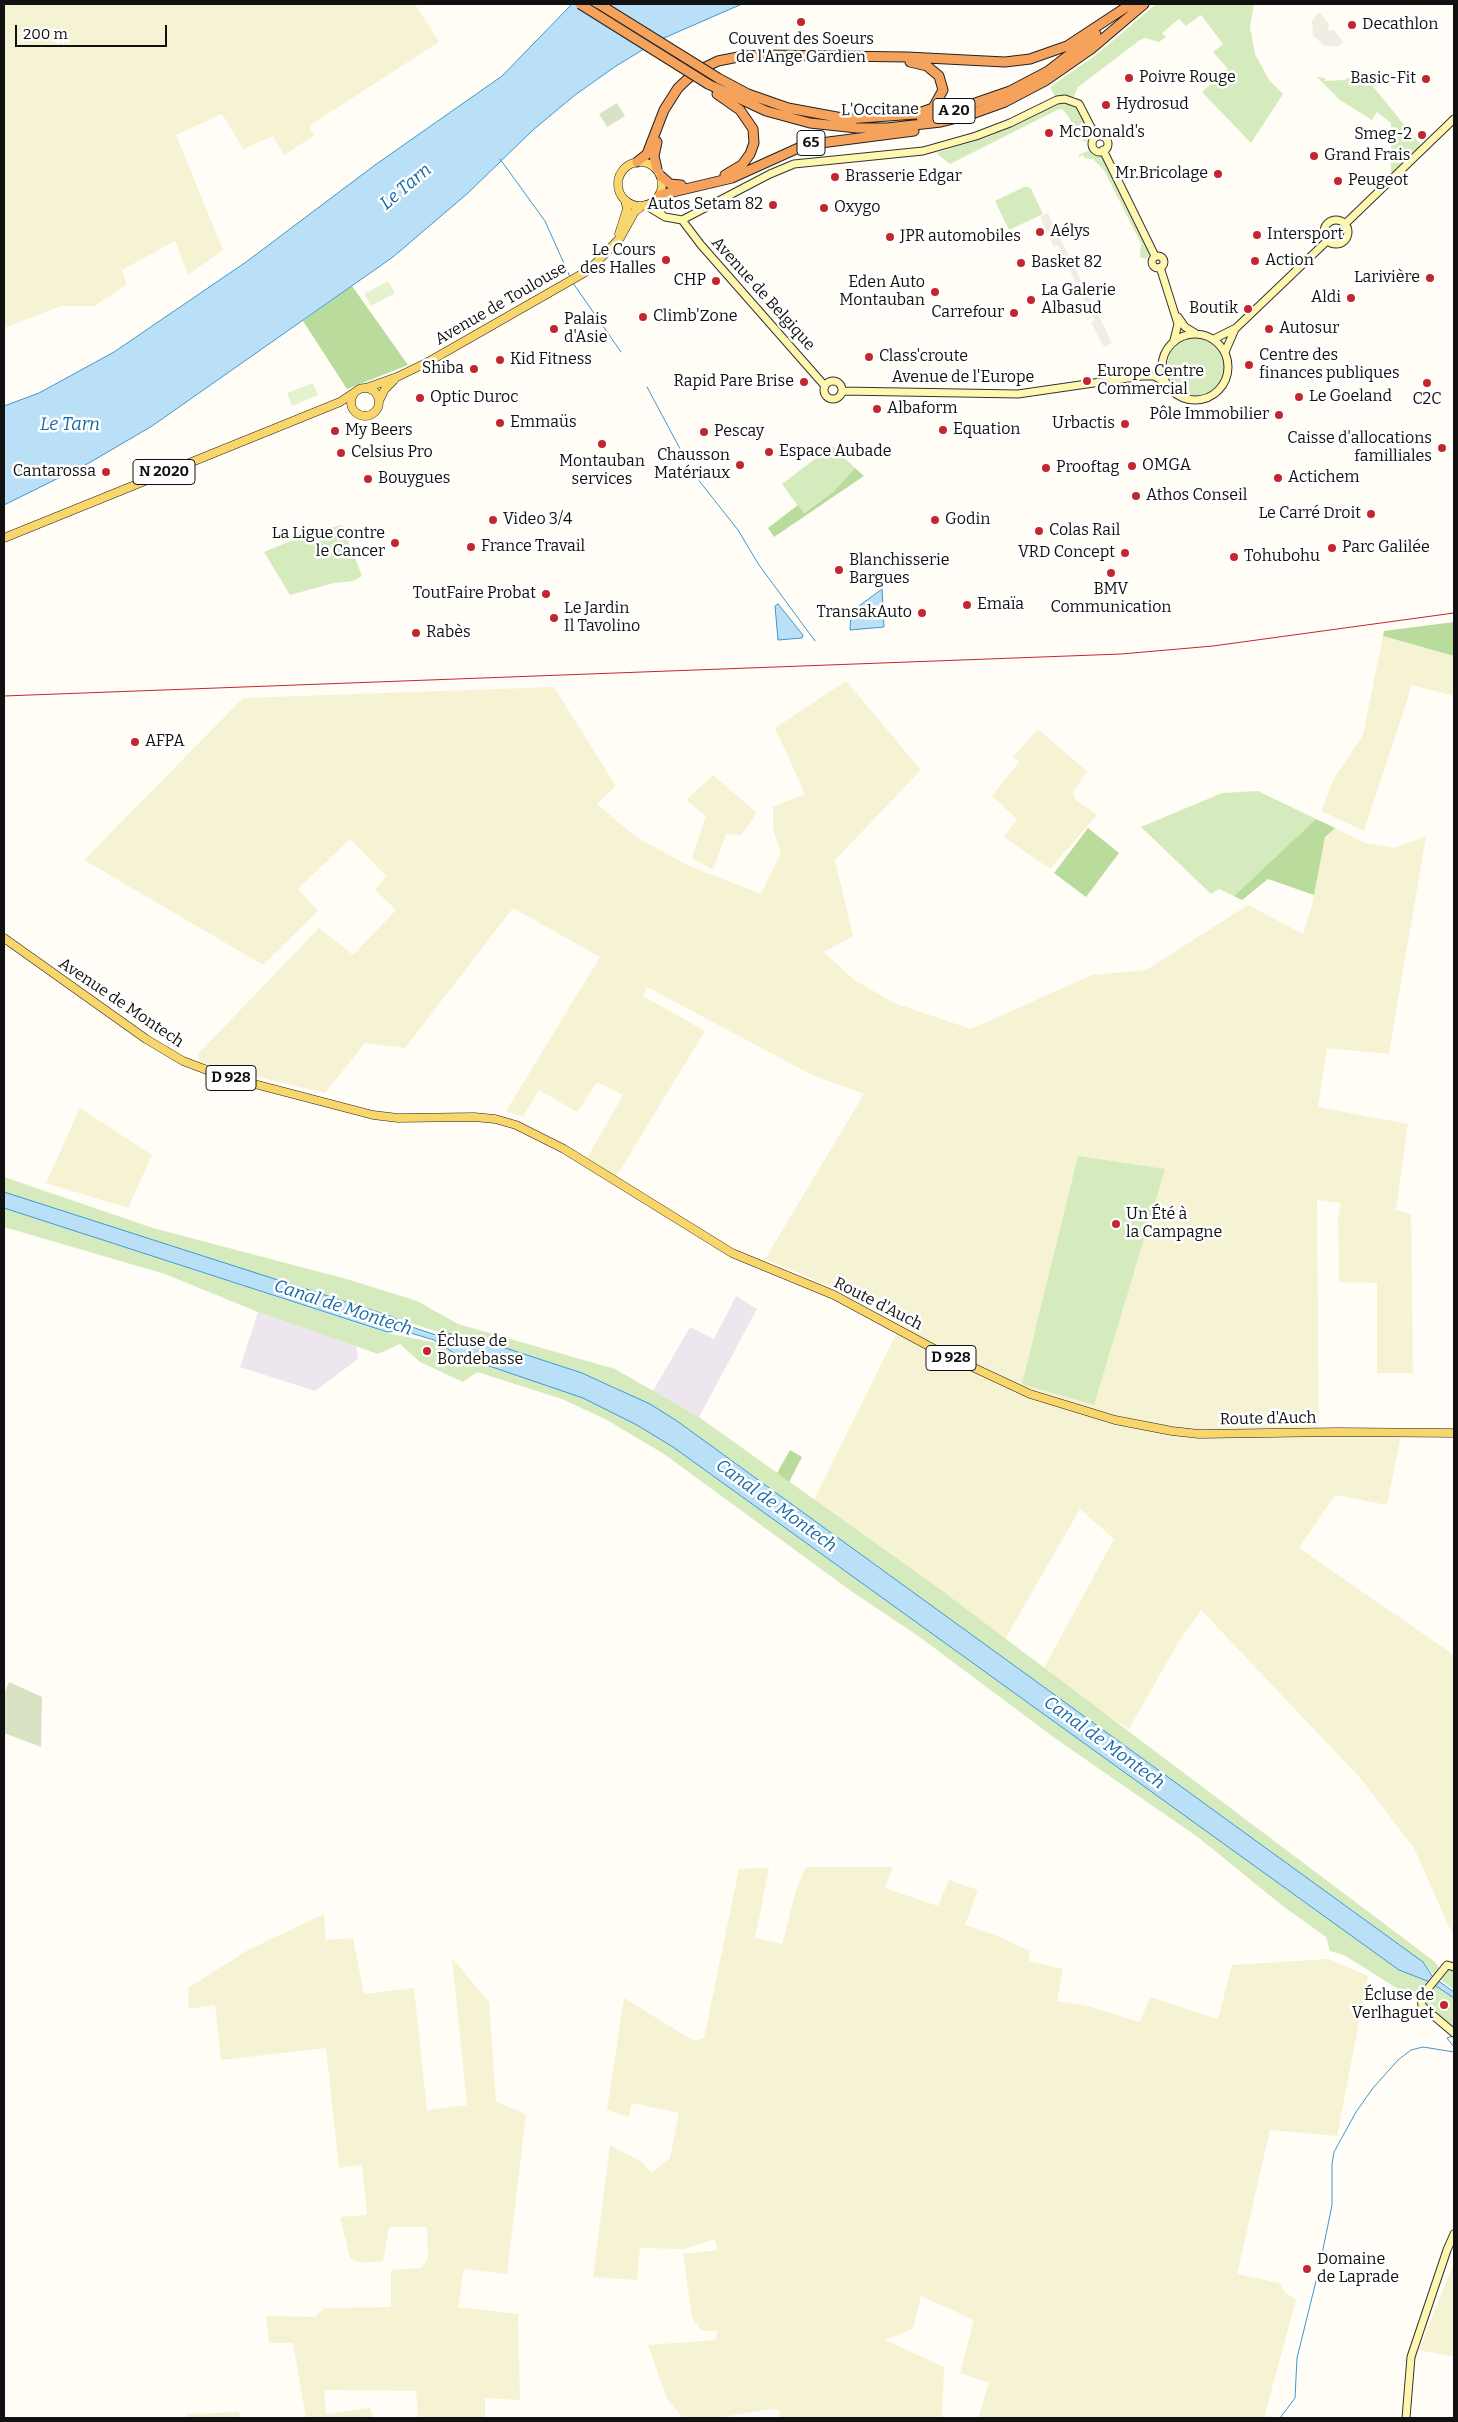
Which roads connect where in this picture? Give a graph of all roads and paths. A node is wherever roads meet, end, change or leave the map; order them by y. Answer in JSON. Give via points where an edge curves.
{"nodes":[{"id":1,"x":580,"y":4,"type":"edge"},
{"id":2,"x":599,"y":4,"type":"edge"},
{"id":3,"x":1145,"y":4,"type":"edge"},
{"id":4,"x":1133,"y":6,"type":"edge"},
{"id":5,"x":706,"y":85,"type":"junction"},
{"id":6,"x":970,"y":115,"type":"junction"},
{"id":7,"x":847,"y":119,"type":"junction"},
{"id":8,"x":1454,"y":119,"type":"edge"},
{"id":9,"x":637,"y":162,"type":"junction"},
{"id":10,"x":659,"y":173,"type":"junction"},
{"id":11,"x":658,"y":197,"type":"junction"},
{"id":12,"x":625,"y":200,"type":"junction"},
{"id":13,"x":644,"y":205,"type":"junction"},
{"id":14,"x":661,"y":214,"type":"junction"},
{"id":15,"x":682,"y":220,"type":"junction"},
{"id":16,"x":1345,"y":224,"type":"junction"},
{"id":17,"x":1328,"y":240,"type":"junction"},
{"id":18,"x":612,"y":246,"type":"junction"},
{"id":19,"x":1176,"y":315,"type":"junction"},
{"id":20,"x":1234,"y":329,"type":"junction"},
{"id":21,"x":1196,"y":333,"type":"junction"},
{"id":22,"x":1214,"y":339,"type":"junction"},
{"id":23,"x":1174,"y":340,"type":"junction"},
{"id":24,"x":1225,"y":352,"type":"junction"},
{"id":25,"x":1162,"y":363,"type":"junction"},
{"id":26,"x":1142,"y":376,"type":"junction"},
{"id":27,"x":397,"y":377,"type":"junction"},
{"id":28,"x":1165,"y":382,"type":"junction"},
{"id":29,"x":825,"y":386,"type":"junction"},
{"id":30,"x":366,"y":388,"type":"junction"},
{"id":31,"x":843,"y":390,"type":"junction"},
{"id":32,"x":355,"y":392,"type":"junction"},
{"id":33,"x":379,"y":401,"type":"junction"},
{"id":34,"x":326,"y":407,"type":"junction"},
{"id":35,"x":354,"y":412,"type":"junction"},
{"id":36,"x":4,"y":538,"type":"edge"},
{"id":37,"x":4,"y":938,"type":"edge"},
{"id":38,"x":495,"y":1119,"type":"joint"},
{"id":39,"x":1454,"y":1433,"type":"edge"},
{"id":40,"x":1454,"y":1967,"type":"edge"},
{"id":41,"x":1454,"y":2033,"type":"edge"},
{"id":42,"x":1454,"y":2234,"type":"edge"},
{"id":43,"x":1406,"y":2418,"type":"edge"}],
"edges":[{"from":1,"to":5,"type":"highway","bridge":true},
{"from":2,"to":7,"type":"highway","name":"L'Occitane","number":"A 20","bridge":true,"via":[[748,94],[788,108]]},
{"from":3,"to":4,"type":"highway","name":"L'Occitane","number":"A 20"},
{"from":4,"to":6,"type":"highway","name":"L'Occitane","number":"A 20","via":[[1091,49],[1057,74],[1019,96]]},
{"from":4,"to":7,"type":"highway","name":"L'Occitane","number":"A 20","via":[[1055,66],[992,99],[924,117]]},
{"from":4,"to":9,"type":"highway","via":[[1067,46],[1023,60],[766,55],[718,61],[695,72],[678,88],[664,110],[647,154]]},
{"from":5,"to":6,"type":"highway","name":"L'Occitane","number":"A 20","via":[[766,110],[826,125],[887,128]]},
{"from":5,"to":10,"type":"highway","via":[[740,110],[748,120],[753,129],[754,143],[750,154],[736,170],[718,178],[674,185]]},
{"from":6,"to":11,"type":"highway","number":"65","via":[[938,127],[805,145],[732,178]]},
{"from":7,"to":10,"type":"highway","via":[[928,111],[941,97],[942,82],[933,70],[911,62],[762,59],[720,65],[698,75],[670,107],[655,148]]},
{"from":8,"to":16,"type":"street"},
{"from":9,"to":10,"type":"main road","via":[[650,164]]},
{"from":9,"to":12,"type":"main road","via":[[624,168],[619,177],[619,189]]},
{"from":10,"to":11,"type":"main road","via":[[662,186]]},
{"from":11,"to":13,"type":"main road"},
{"from":11,"to":14,"type":"street"},
{"from":12,"to":13,"type":"main road","via":[[633,205]]},
{"from":12,"to":18,"type":"main road","name":"Avenue de Toulouse","via":[[626,215]]},
{"from":13,"to":14,"type":"street"},
{"from":13,"to":18,"type":"main road","name":"Avenue de Toulouse","via":[[635,211]]},
{"from":14,"to":15,"type":"street"},
{"from":15,"to":19,"type":"street","via":[[794,164],[923,151],[976,136],[1065,99],[1079,104],[1096,137],[1106,140],[1103,150],[1155,256],[1152,265],[1160,268]]},
{"from":15,"to":29,"type":"street","name":"Avenue de Belgique"},
{"from":16,"to":17,"type":"street","via":[[1348,231],[1344,241],[1334,244]]},
{"from":16,"to":17,"type":"street","via":[[1335,220],[1328,223],[1324,234]]},
{"from":17,"to":20,"type":"street"},
{"from":18,"to":27,"type":"main road","name":"Avenue de Toulouse","via":[[576,278]]},
{"from":19,"to":21,"type":"street","via":[[1185,327]]},
{"from":19,"to":23,"type":"street","via":[[1178,328]]},
{"from":20,"to":22,"type":"street"},
{"from":20,"to":24,"type":"street"},
{"from":21,"to":22,"type":"street"},
{"from":21,"to":23,"type":"street"},
{"from":22,"to":24,"type":"street"},
{"from":23,"to":25,"type":"street"},
{"from":24,"to":28,"type":"street","via":[[1228,372],[1225,382],[1208,398],[1181,397]]},
{"from":25,"to":26,"type":"street","name":"Avenue de l'Europe"},
{"from":25,"to":28,"type":"street"},
{"from":26,"to":28,"type":"street","name":"Avenue de l'Europe","via":[[1154,376]]},
{"from":26,"to":31,"type":"street","name":"Avenue de l'Europe","via":[[1018,394]]},
{"from":27,"to":30,"type":"main road","name":"Avenue de Toulouse"},
{"from":27,"to":33,"type":"main road","name":"Avenue de Toulouse"},
{"from":29,"to":31,"type":"street","via":[[834,381]]},
{"from":29,"to":31,"type":"street","via":[[825,395],[832,399],[840,397]]},
{"from":30,"to":32,"type":"main road"},
{"from":30,"to":33,"type":"main road","via":[[373,391]]},
{"from":32,"to":34,"type":"main road"},
{"from":32,"to":35,"type":"main road","via":[[351,400]]},
{"from":33,"to":35,"type":"main road","via":[[376,411],[370,416],[362,417]]},
{"from":34,"to":35,"type":"main road","via":[[338,406]]},
{"from":34,"to":36,"type":"main road","number":"N 2020"},
{"from":37,"to":38,"type":"main road","name":"Avenue de Montech","number":"D 928","via":[[146,1040],[183,1061],[220,1075],[373,1115]]},
{"from":38,"to":39,"type":"main road","name":"Route d'Auch","number":"D 928","via":[[516,1124],[564,1150],[744,1259],[834,1295],[990,1377],[1071,1408],[1135,1424],[1199,1434]]},
{"from":40,"to":41,"type":"street","via":[[1447,1965],[1421,1998],[1422,2006]]},
{"from":42,"to":43,"type":"street","via":[[1410,2357]]}]}
